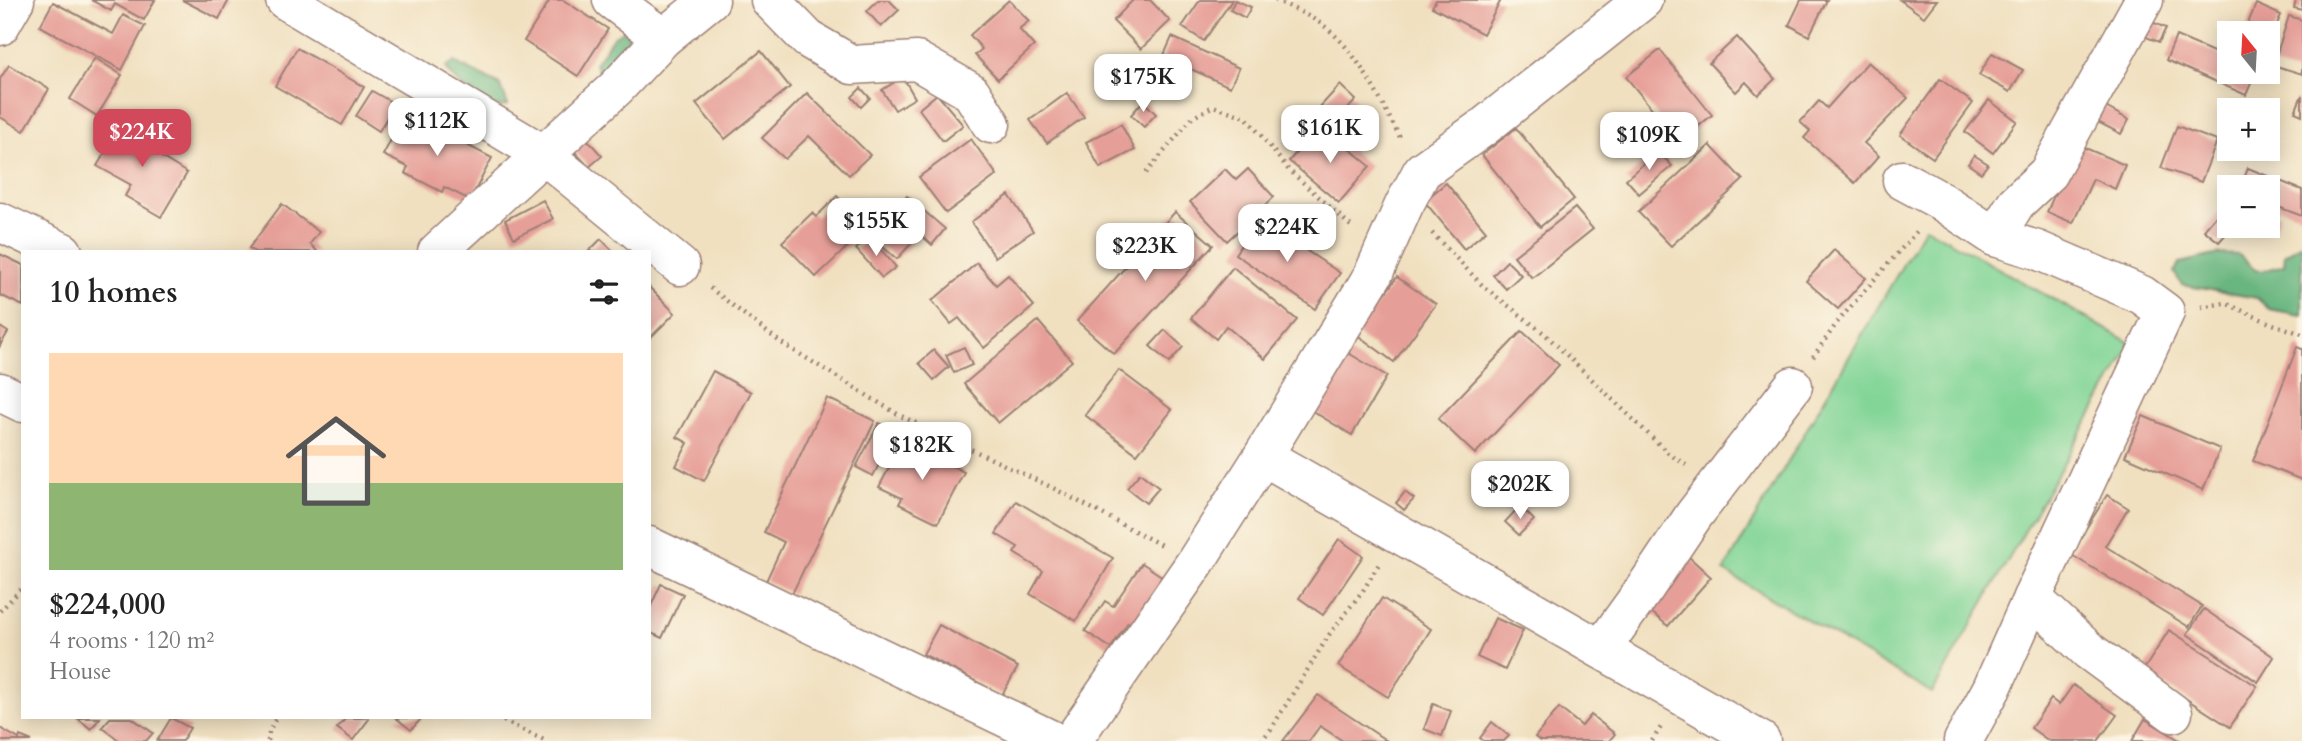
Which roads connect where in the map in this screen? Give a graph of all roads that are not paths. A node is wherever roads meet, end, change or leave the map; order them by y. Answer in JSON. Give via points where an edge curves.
{"nodes":[{"id":1,"x":15,"y":0,"type":"edge"},
{"id":2,"x":285,"y":0,"type":"edge"},
{"id":3,"x":612,"y":0,"type":"edge"},
{"id":4,"x":710,"y":0,"type":"edge"},
{"id":5,"x":770,"y":0,"type":"edge"},
{"id":6,"x":1643,"y":0,"type":"edge"},
{"id":7,"x":2144,"y":0,"type":"edge"},
{"id":8,"x":0,"y":26,"type":"edge"},
{"id":9,"x":663,"y":38,"type":"junction"},
{"id":10,"x":991,"y":124,"type":"dead end"},
{"id":11,"x":543,"y":154,"type":"junction"},
{"id":12,"x":1902,"y":180,"type":"dead end"},
{"id":13,"x":0,"y":222,"type":"edge"},
{"id":14,"x":1995,"y":237,"type":"junction"},
{"id":15,"x":59,"y":250,"type":"edge"},
{"id":16,"x":439,"y":250,"type":"edge"},
{"id":17,"x":680,"y":266,"type":"road end"},
{"id":18,"x":1793,"y":386,"type":"road end"},
{"id":19,"x":0,"y":392,"type":"edge"},
{"id":20,"x":21,"y":402,"type":"edge"},
{"id":21,"x":1263,"y":456,"type":"junction"},
{"id":22,"x":651,"y":547,"type":"edge"},
{"id":23,"x":2032,"y":598,"type":"junction"},
{"id":24,"x":1601,"y":649,"type":"junction"},
{"id":25,"x":2173,"y":713,"type":"dead end"},
{"id":26,"x":1054,"y":741,"type":"edge"},
{"id":27,"x":1072,"y":741,"type":"edge"},
{"id":28,"x":1761,"y":741,"type":"edge"},
{"id":29,"x":1963,"y":741,"type":"edge"}],
"edges":[{"from":1,"to":8,"type":"street"},
{"from":2,"to":11,"type":"street"},
{"from":3,"to":9,"type":"street"},
{"from":4,"to":9,"type":"street"},
{"from":5,"to":10,"type":"street","via":[[808,38],[852,65],[917,61],[971,92]]},
{"from":6,"to":21,"type":"street","via":[[1422,171],[1373,275]]},
{"from":7,"to":14,"type":"street","via":[[2048,173],[2016,203]]},
{"from":9,"to":11,"type":"street"},
{"from":11,"to":16,"type":"street"},
{"from":11,"to":17,"type":"street"},
{"from":12,"to":14,"type":"street"},
{"from":13,"to":15,"type":"street"},
{"from":14,"to":23,"type":"street","via":[[2142,295],[2165,312]]},
{"from":18,"to":24,"type":"street","via":[[1694,515]]},
{"from":19,"to":20,"type":"street"},
{"from":21,"to":24,"type":"street"},
{"from":21,"to":27,"type":"street"},
{"from":22,"to":26,"type":"street"},
{"from":23,"to":25,"type":"street","via":[[2089,651]]},
{"from":23,"to":29,"type":"street"},
{"from":24,"to":28,"type":"street"}]}
